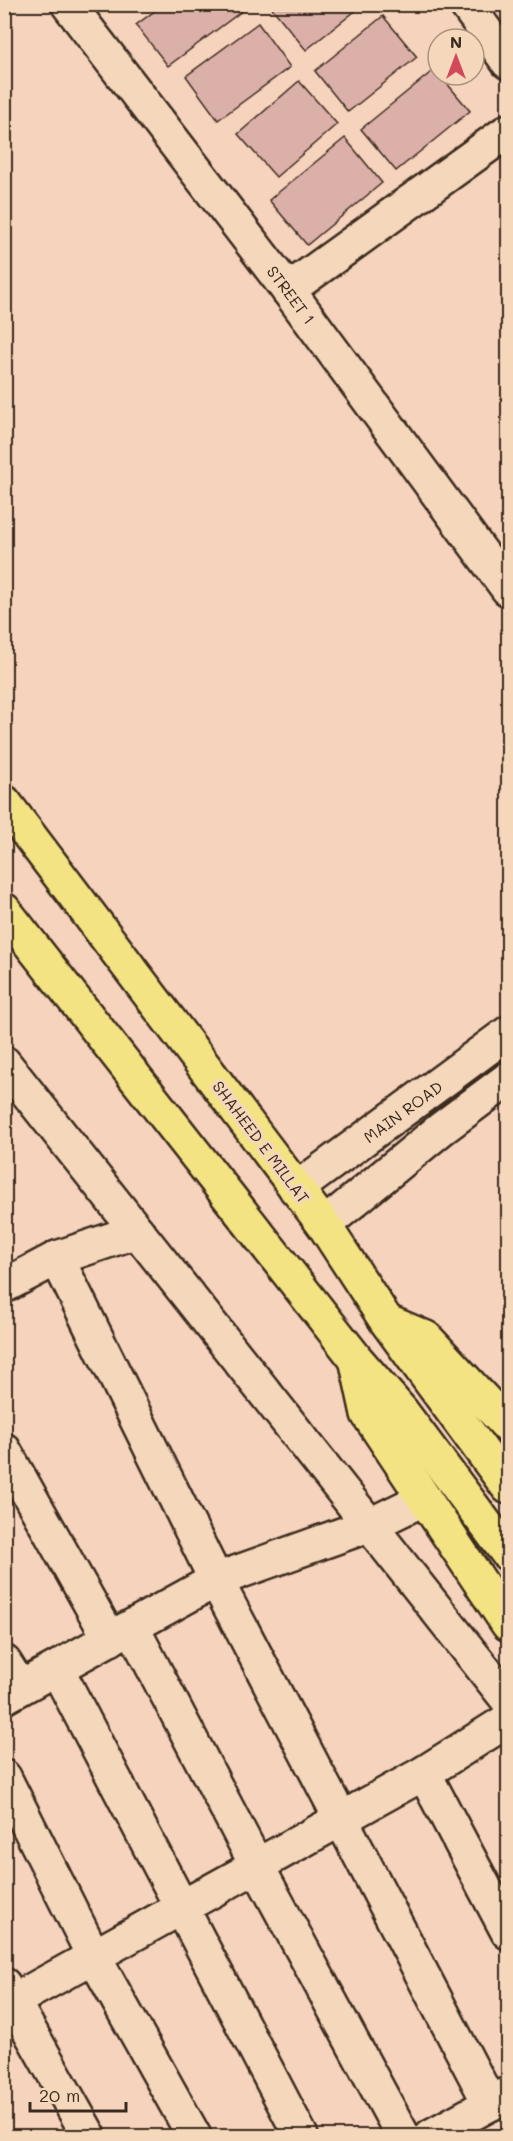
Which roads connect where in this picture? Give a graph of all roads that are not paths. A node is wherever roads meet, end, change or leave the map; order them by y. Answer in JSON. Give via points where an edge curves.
{"nodes":[{"id":1,"x":68,"y":4,"type":"edge"},
{"id":2,"x":465,"y":4,"type":"edge"},
{"id":3,"x":508,"y":62,"type":"edge"},
{"id":4,"x":508,"y":131,"type":"edge"},
{"id":5,"x":288,"y":290,"type":"junction"},
{"id":6,"x":508,"y":590,"type":"edge"},
{"id":7,"x":4,"y":802,"type":"edge"},
{"id":8,"x":4,"y":910,"type":"edge"},
{"id":9,"x":508,"y":1033,"type":"edge"},
{"id":10,"x":4,"y":1064,"type":"edge"},
{"id":11,"x":457,"y":1073,"type":"junction"},
{"id":12,"x":508,"y":1079,"type":"edge"},
{"id":13,"x":478,"y":1103,"type":"junction"},
{"id":14,"x":373,"y":1133,"type":"junction"},
{"id":15,"x":399,"y":1165,"type":"junction"},
{"id":16,"x":296,"y":1189,"type":"junction"},
{"id":17,"x":324,"y":1225,"type":"junction"},
{"id":18,"x":137,"y":1231,"type":"junction"},
{"id":19,"x":57,"y":1258,"type":"junction"},
{"id":20,"x":4,"y":1286,"type":"edge"},
{"id":21,"x":387,"y":1322,"type":"junction"},
{"id":22,"x":356,"y":1359,"type":"junction"},
{"id":23,"x":508,"y":1426,"type":"edge"},
{"id":24,"x":4,"y":1450,"type":"edge"},
{"id":25,"x":508,"y":1487,"type":"edge"},
{"id":26,"x":423,"y":1499,"type":"junction"},
{"id":27,"x":372,"y":1524,"type":"junction"},
{"id":28,"x":508,"y":1554,"type":"edge"},
{"id":29,"x":216,"y":1580,"type":"junction"},
{"id":30,"x":508,"y":1623,"type":"edge"},
{"id":31,"x":121,"y":1633,"type":"junction"},
{"id":32,"x":57,"y":1669,"type":"junction"},
{"id":33,"x":10,"y":1682,"type":"edge"},
{"id":34,"x":508,"y":1700,"type":"edge"},
{"id":35,"x":508,"y":1720,"type":"edge"},
{"id":36,"x":424,"y":1773,"type":"junction"},
{"id":37,"x":4,"y":1777,"type":"edge"},
{"id":38,"x":339,"y":1818,"type":"junction"},
{"id":39,"x":257,"y":1866,"type":"junction"},
{"id":40,"x":181,"y":1910,"type":"junction"},
{"id":41,"x":508,"y":1932,"type":"edge"},
{"id":42,"x":94,"y":1957,"type":"junction"},
{"id":43,"x":7,"y":1997,"type":"edge"},
{"id":44,"x":499,"y":2099,"type":"edge"},
{"id":45,"x":89,"y":2136,"type":"edge"},
{"id":46,"x":194,"y":2136,"type":"edge"},
{"id":47,"x":301,"y":2136,"type":"edge"},
{"id":48,"x":403,"y":2136,"type":"edge"},
{"id":49,"x":431,"y":2136,"type":"edge"}],
"edges":[{"from":1,"to":5,"type":"street","name":"STREET 1"},
{"from":2,"to":3,"type":"street"},
{"from":4,"to":5,"type":"street"},
{"from":5,"to":6,"type":"street","name":"STREET 1"},
{"from":7,"to":16,"type":"main road","name":"SHAHEED E MILLAT"},
{"from":8,"to":22,"type":"main road"},
{"from":9,"to":11,"type":"street","name":"MAIN ROAD"},
{"from":10,"to":18,"type":"street"},
{"from":11,"to":13,"type":"street"},
{"from":11,"to":14,"type":"street","name":"MAIN ROAD"},
{"from":12,"to":13,"type":"street"},
{"from":13,"to":15,"type":"street"},
{"from":14,"to":15,"type":"street"},
{"from":14,"to":16,"type":"street","name":"MAIN ROAD"},
{"from":15,"to":17,"type":"street"},
{"from":16,"to":17,"type":"main road","name":"SHAHEED E MILLAT"},
{"from":17,"to":21,"type":"main road","name":"SHAHEED E MILLAT"},
{"from":18,"to":19,"type":"street"},
{"from":18,"to":27,"type":"street"},
{"from":19,"to":20,"type":"street"},
{"from":19,"to":29,"type":"street"},
{"from":21,"to":23,"type":"main road","via":[[426,1338]]},
{"from":21,"to":25,"type":"main road","name":"SHAHEED E MILLAT"},
{"from":22,"to":26,"type":"main road","via":[[368,1414]]},
{"from":22,"to":28,"type":"main road","via":[[402,1412]]},
{"from":24,"to":31,"type":"street"},
{"from":26,"to":27,"type":"street"},
{"from":26,"to":30,"type":"main road"},
{"from":27,"to":29,"type":"street"},
{"from":27,"to":34,"type":"street"},
{"from":29,"to":31,"type":"street"},
{"from":29,"to":38,"type":"street"},
{"from":31,"to":32,"type":"street"},
{"from":31,"to":39,"type":"street"},
{"from":32,"to":33,"type":"street"},
{"from":32,"to":40,"type":"street"},
{"from":35,"to":36,"type":"street"},
{"from":36,"to":38,"type":"street"},
{"from":36,"to":41,"type":"street"},
{"from":37,"to":42,"type":"street"},
{"from":38,"to":39,"type":"street"},
{"from":38,"to":44,"type":"street"},
{"from":39,"to":40,"type":"street"},
{"from":39,"to":48,"type":"street"},
{"from":40,"to":42,"type":"street"},
{"from":40,"to":47,"type":"street"},
{"from":42,"to":43,"type":"street"},
{"from":42,"to":46,"type":"street"},
{"from":43,"to":45,"type":"street"},
{"from":44,"to":49,"type":"street"}]}
